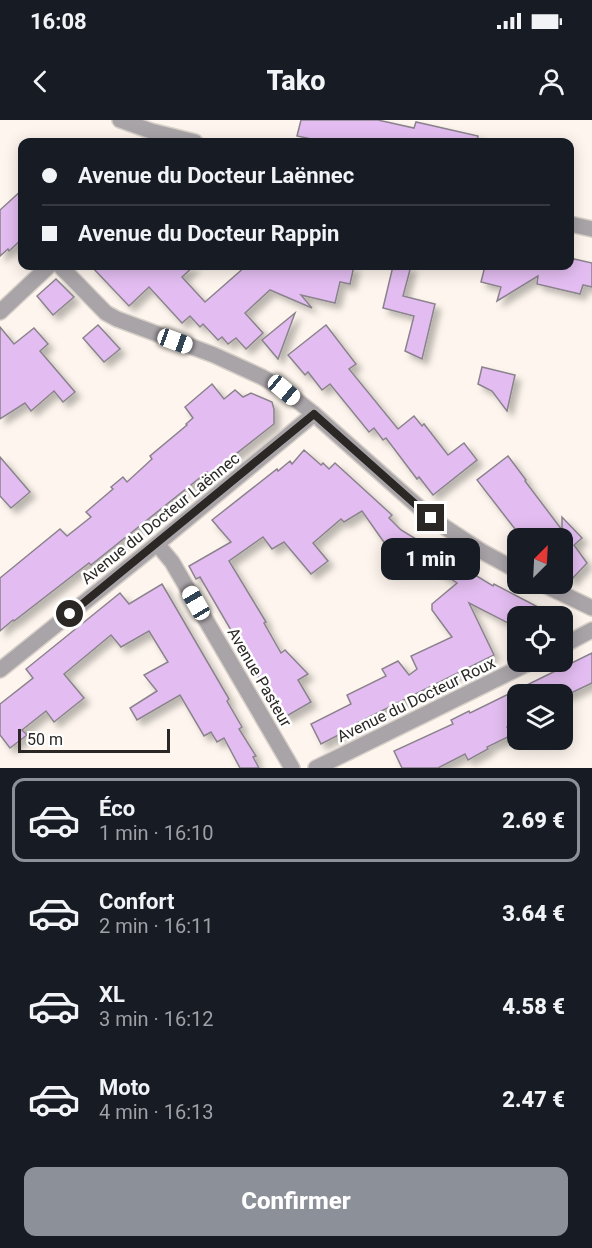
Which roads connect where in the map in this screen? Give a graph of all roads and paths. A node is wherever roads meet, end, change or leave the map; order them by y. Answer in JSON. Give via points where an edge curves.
{"nodes":[{"id":1,"x":120,"y":120,"type":"edge"},
{"id":2,"x":165,"y":138,"type":"edge"},
{"id":3,"x":574,"y":225,"type":"edge"},
{"id":4,"x":592,"y":229,"type":"edge"},
{"id":5,"x":45,"y":270,"type":"edge"},
{"id":6,"x":64,"y":270,"type":"edge"},
{"id":7,"x":0,"y":312,"type":"edge"},
{"id":8,"x":314,"y":414,"type":"junction"},
{"id":9,"x":157,"y":544,"type":"junction"},
{"id":10,"x":507,"y":565,"type":"edge"},
{"id":11,"x":563,"y":594,"type":"edge"},
{"id":12,"x":592,"y":608,"type":"edge"},
{"id":13,"x":592,"y":630,"type":"edge"},
{"id":14,"x":573,"y":640,"type":"edge"},
{"id":15,"x":0,"y":670,"type":"edge"},
{"id":16,"x":511,"y":672,"type":"edge"},
{"id":17,"x":292,"y":768,"type":"edge"},
{"id":18,"x":316,"y":768,"type":"edge"}],
"edges":[{"from":1,"to":2,"type":"street"},
{"from":3,"to":4,"type":"street"},
{"from":5,"to":7,"type":"street"},
{"from":6,"to":8,"type":"street","via":[[106,313],[262,377]]},
{"from":8,"to":9,"type":"street","name":"Avenue du Docteur Laënnec"},
{"from":8,"to":10,"type":"street","via":[[431,518]]},
{"from":9,"to":15,"type":"street","name":"Avenue du Docteur Laënnec"},
{"from":9,"to":17,"type":"street","name":"Avenue Pasteur","via":[[172,562]]},
{"from":11,"to":12,"type":"street"},
{"from":13,"to":14,"type":"street"},
{"from":16,"to":18,"type":"street","name":"Avenue du Docteur Roux"}]}
